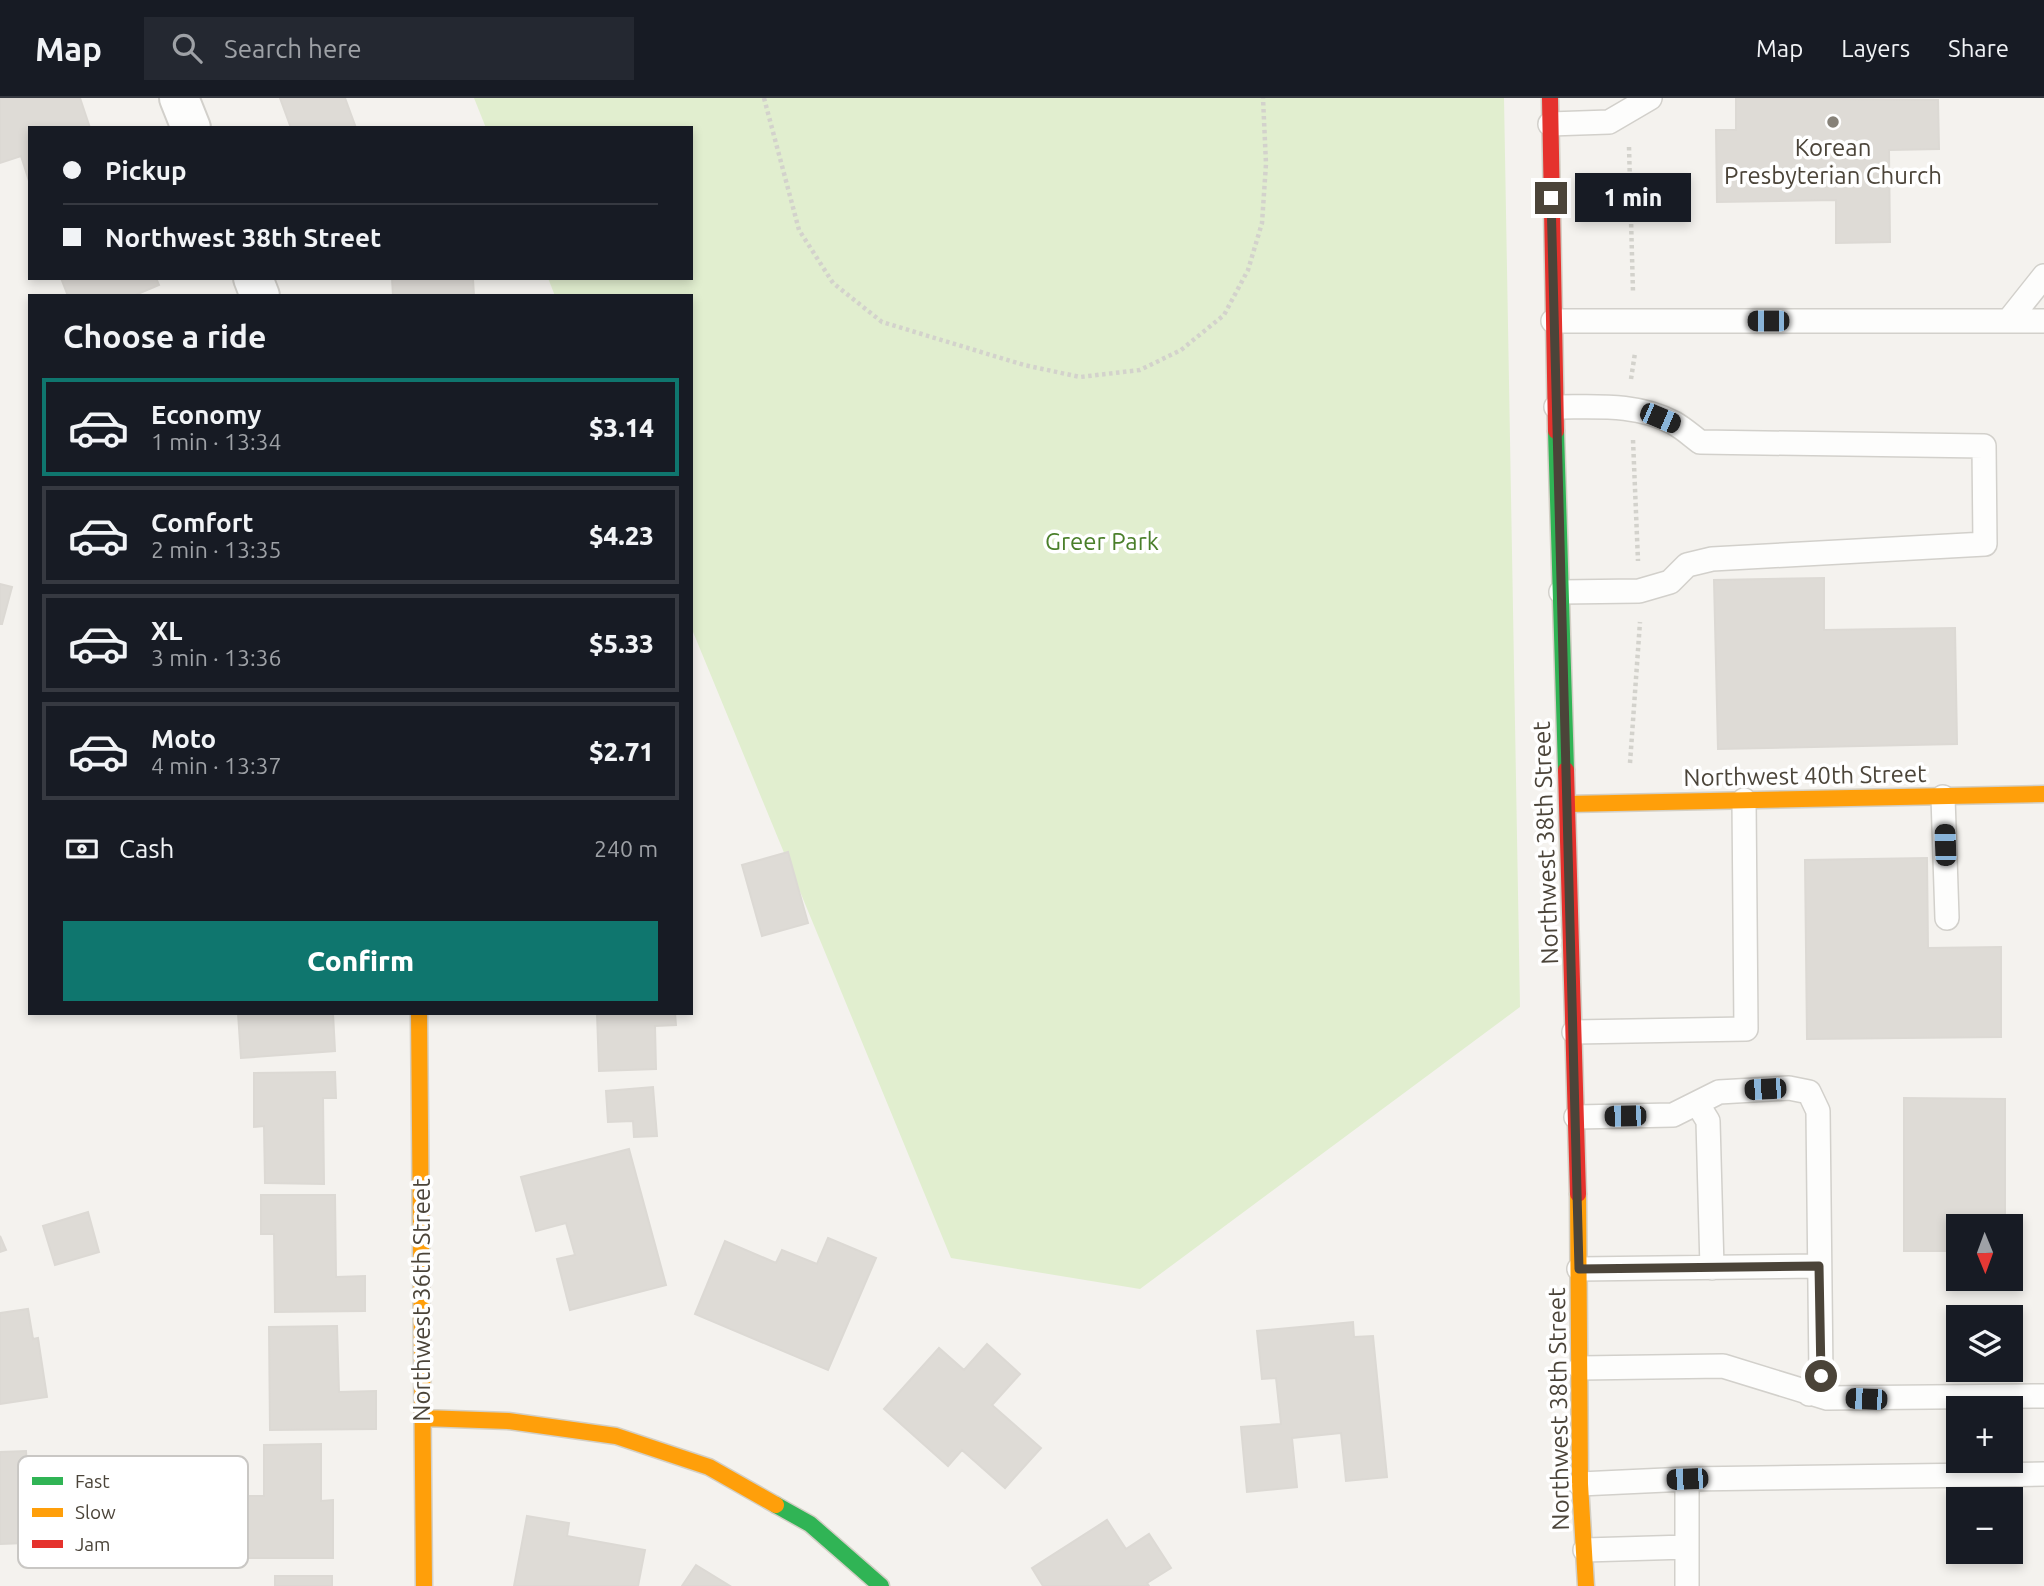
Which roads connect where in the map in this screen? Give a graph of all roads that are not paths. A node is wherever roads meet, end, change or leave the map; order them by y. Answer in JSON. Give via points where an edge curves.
{"nodes":[{"id":1,"x":179,"y":98,"type":"edge"},
{"id":2,"x":1550,"y":98,"type":"edge"},
{"id":3,"x":1650,"y":98,"type":"edge"},
{"id":4,"x":1550,"y":124,"type":"junction"},
{"id":5,"x":190,"y":126,"type":"edge"},
{"id":6,"x":2044,"y":276,"type":"edge"},
{"id":7,"x":2009,"y":320,"type":"junction"},
{"id":8,"x":2044,"y":320,"type":"edge"},
{"id":9,"x":1553,"y":321,"type":"junction"},
{"id":10,"x":1556,"y":407,"type":"junction"},
{"id":11,"x":1561,"y":592,"type":"junction"},
{"id":12,"x":2044,"y":794,"type":"edge"},
{"id":13,"x":1943,"y":797,"type":"junction"},
{"id":14,"x":1744,"y":800,"type":"junction"},
{"id":15,"x":1568,"y":804,"type":"junction"},
{"id":16,"x":1947,"y":918,"type":"dead end"},
{"id":17,"x":419,"y":1015,"type":"edge"},
{"id":18,"x":1574,"y":1032,"type":"junction"},
{"id":19,"x":1697,"y":1103,"type":"junction"},
{"id":20,"x":1576,"y":1117,"type":"junction"},
{"id":21,"x":1819,"y":1266,"type":"junction"},
{"id":22,"x":1712,"y":1268,"type":"junction"},
{"id":23,"x":1579,"y":1269,"type":"junction"},
{"id":24,"x":1580,"y":1368,"type":"junction"},
{"id":25,"x":1809,"y":1394,"type":"junction"},
{"id":26,"x":2044,"y":1396,"type":"edge"},
{"id":27,"x":423,"y":1418,"type":"junction"},
{"id":28,"x":2044,"y":1474,"type":"edge"},
{"id":29,"x":1687,"y":1479,"type":"junction"},
{"id":30,"x":1580,"y":1484,"type":"junction"},
{"id":31,"x":1687,"y":1547,"type":"junction"},
{"id":32,"x":1585,"y":1550,"type":"junction"},
{"id":33,"x":424,"y":1586,"type":"edge"},
{"id":34,"x":881,"y":1586,"type":"edge"},
{"id":35,"x":1586,"y":1586,"type":"edge"},
{"id":36,"x":1687,"y":1586,"type":"edge"}],
"edges":[{"from":1,"to":5,"type":"street"},
{"from":2,"to":4,"type":"street","name":"Northwest 38th Street"},
{"from":3,"to":4,"type":"lane","via":[[1609,122]]},
{"from":4,"to":9,"type":"street","name":"Northwest 38th Street"},
{"from":6,"to":7,"type":"lane"},
{"from":7,"to":8,"type":"lane"},
{"from":7,"to":9,"type":"lane"},
{"from":9,"to":10,"type":"street","name":"Northwest 38th Street"},
{"from":10,"to":11,"type":"street","name":"Northwest 38th Street"},
{"from":10,"to":11,"type":"lane","via":[[1646,412],[1674,424],[1700,443],[1983,446],[1985,544],[1712,559],[1687,565],[1670,582],[1639,591]]},
{"from":11,"to":15,"type":"street","name":"Northwest 38th Street"},
{"from":12,"to":13,"type":"street","name":"Northwest 40th Street"},
{"from":13,"to":14,"type":"street","name":"Northwest 40th Street"},
{"from":13,"to":16,"type":"lane"},
{"from":14,"to":15,"type":"street","name":"Northwest 40th Street"},
{"from":14,"to":18,"type":"lane","via":[[1746,1029]]},
{"from":15,"to":18,"type":"street","name":"Northwest 38th Street"},
{"from":17,"to":27,"type":"street","name":"Northwest 36th Street"},
{"from":18,"to":20,"type":"street","name":"Northwest 38th Street"},
{"from":19,"to":20,"type":"lane","via":[[1673,1115]]},
{"from":19,"to":21,"type":"lane","via":[[1719,1092],[1788,1087],[1809,1092],[1818,1111]]},
{"from":19,"to":22,"type":"lane","via":[[1708,1121]]},
{"from":20,"to":23,"type":"street","name":"Northwest 38th Street"},
{"from":21,"to":22,"type":"lane"},
{"from":21,"to":25,"type":"lane","via":[[1821,1376]]},
{"from":22,"to":23,"type":"lane"},
{"from":23,"to":24,"type":"street","name":"Northwest 38th Street"},
{"from":24,"to":25,"type":"lane","via":[[1723,1366]]},
{"from":24,"to":30,"type":"street","name":"Northwest 38th Street"},
{"from":25,"to":26,"type":"lane","via":[[1866,1399]]},
{"from":27,"to":33,"type":"street","name":"Northwest 36th Street"},
{"from":27,"to":34,"type":"street","via":[[508,1422],[616,1436],[709,1467],[810,1524]]},
{"from":28,"to":29,"type":"lane"},
{"from":29,"to":30,"type":"lane"},
{"from":29,"to":31,"type":"lane"},
{"from":30,"to":32,"type":"street","name":"Northwest 38th Street"},
{"from":31,"to":32,"type":"lane"},
{"from":31,"to":36,"type":"lane"},
{"from":32,"to":35,"type":"street","name":"Northwest 38th Street"}]}
